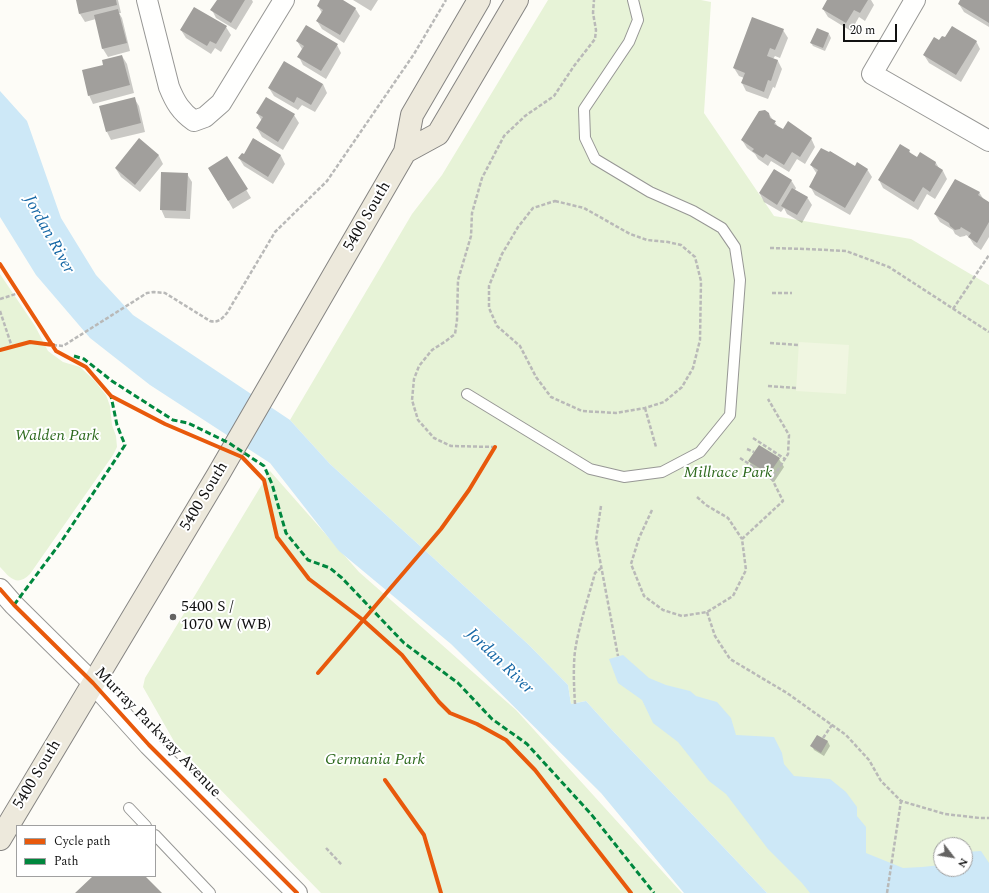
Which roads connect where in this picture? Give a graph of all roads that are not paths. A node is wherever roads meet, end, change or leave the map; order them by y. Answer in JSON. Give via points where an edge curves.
{"nodes":[{"id":1,"x":147,"y":0,"type":"edge"},
{"id":2,"x":284,"y":0,"type":"edge"},
{"id":3,"x":479,"y":0,"type":"edge"},
{"id":4,"x":517,"y":0,"type":"edge"},
{"id":5,"x":633,"y":0,"type":"edge"},
{"id":6,"x":915,"y":0,"type":"edge"},
{"id":7,"x":989,"y":141,"type":"edge"},
{"id":8,"x":405,"y":152,"type":"junction"},
{"id":9,"x":468,"y":394,"type":"dead end"},
{"id":10,"x":0,"y":590,"type":"edge"},
{"id":11,"x":93,"y":683,"type":"junction"},
{"id":12,"x":129,"y":808,"type":"dead end"},
{"id":13,"x":145,"y":825,"type":"edge"},
{"id":14,"x":156,"y":836,"type":"edge"},
{"id":15,"x":0,"y":839,"type":"edge"},
{"id":16,"x":288,"y":890,"type":"edge"},
{"id":17,"x":210,"y":893,"type":"edge"}],
"edges":[{"from":1,"to":2,"type":"street","via":[[173,98],[185,115],[194,121],[204,117],[221,103]]},
{"from":3,"to":8,"type":"main road","name":"5400 South","via":[[412,116]]},
{"from":4,"to":8,"type":"main road","via":[[438,134]]},
{"from":5,"to":9,"type":"lane","via":[[638,20],[629,42],[584,109],[585,138],[595,158],[650,192],[693,210],[722,228],[735,247],[740,280],[730,414],[700,452],[662,472],[624,477],[590,469]]},
{"from":6,"to":7,"type":"street","via":[[872,74]]},
{"from":8,"to":11,"type":"main road","name":"5400 South","via":[[218,476]]},
{"from":10,"to":11,"type":"street","name":"Murray Parkway Avenue"},
{"from":11,"to":15,"type":"main road","name":"5400 South"},
{"from":11,"to":16,"type":"street","name":"Murray Parkway Avenue"},
{"from":12,"to":13,"type":"lane"},
{"from":14,"to":17,"type":"lane"}]}
